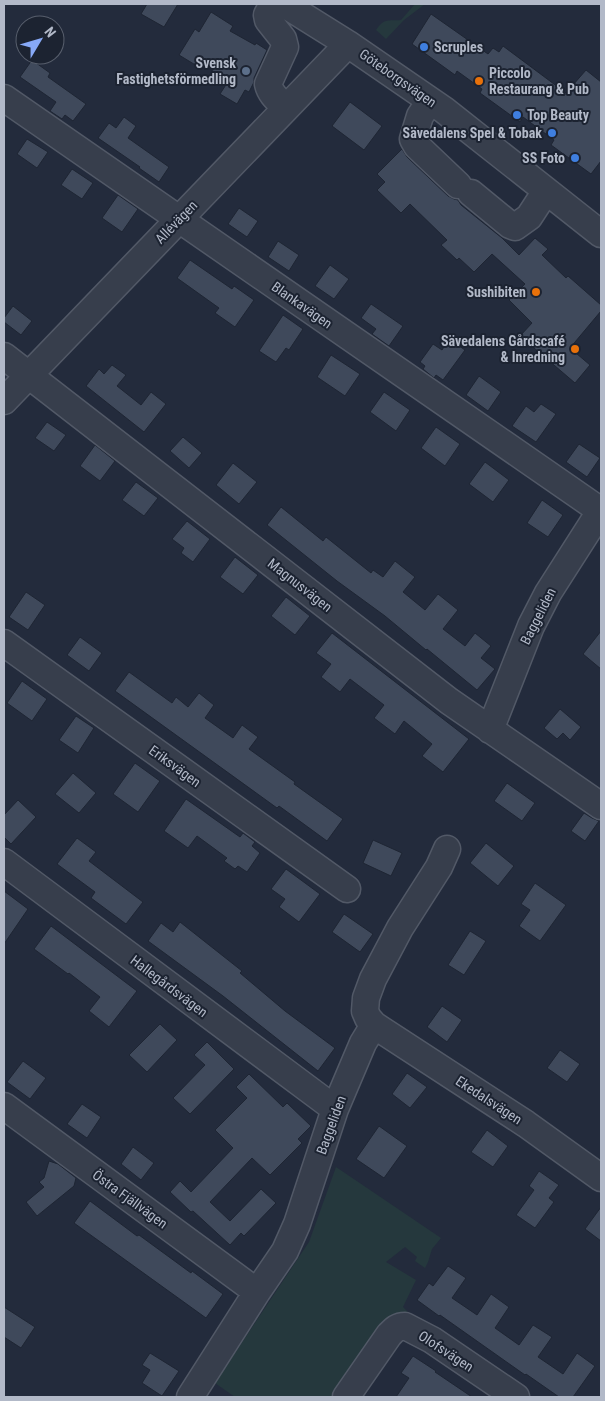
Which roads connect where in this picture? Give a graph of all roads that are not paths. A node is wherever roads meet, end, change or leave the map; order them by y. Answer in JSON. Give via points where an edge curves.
{"nodes":[{"id":1,"x":275,"y":7,"type":"edge"},
{"id":2,"x":348,"y":44,"type":"junction"},
{"id":3,"x":4,"y":98,"type":"edge"},
{"id":4,"x":430,"y":101,"type":"junction"},
{"id":5,"x":286,"y":108,"type":"junction"},
{"id":6,"x":546,"y":191,"type":"junction"},
{"id":7,"x":179,"y":219,"type":"junction"},
{"id":8,"x":601,"y":234,"type":"edge"},
{"id":9,"x":4,"y":356,"type":"edge"},
{"id":10,"x":28,"y":375,"type":"junction"},
{"id":11,"x":4,"y":401,"type":"edge"},
{"id":12,"x":601,"y":511,"type":"edge"},
{"id":13,"x":4,"y":643,"type":"edge"},
{"id":14,"x":490,"y":730,"type":"junction"},
{"id":15,"x":601,"y":806,"type":"edge"},
{"id":16,"x":447,"y":849,"type":"dead end"},
{"id":17,"x":4,"y":862,"type":"edge"},
{"id":18,"x":346,"y":889,"type":"dead end"},
{"id":19,"x":374,"y":1025,"type":"junction"},
{"id":20,"x":4,"y":1106,"type":"edge"},
{"id":21,"x":335,"y":1109,"type":"junction"},
{"id":22,"x":601,"y":1178,"type":"edge"},
{"id":23,"x":257,"y":1292,"type":"junction"},
{"id":24,"x":190,"y":1397,"type":"edge"},
{"id":25,"x":346,"y":1397,"type":"edge"},
{"id":26,"x":516,"y":1397,"type":"edge"}],
"edges":[{"from":1,"to":2,"type":"street","name":"Göteborgsvägen"},
{"from":1,"to":5,"type":"street","via":[[268,20],[283,38],[285,47],[268,84],[273,96]]},
{"from":2,"to":4,"type":"street","name":"Göteborgsvägen"},
{"from":2,"to":5,"type":"street","name":"Allévägen"},
{"from":3,"to":7,"type":"street","name":"Blankavägen"},
{"from":4,"to":6,"type":"street","name":"Göteborgsvägen"},
{"from":4,"to":6,"type":"street","via":[[420,116],[414,139],[417,146],[510,226],[515,227],[530,216]]},
{"from":5,"to":7,"type":"street","name":"Allévägen"},
{"from":6,"to":8,"type":"street","name":"Göteborgsvägen"},
{"from":7,"to":10,"type":"street","name":"Allévägen"},
{"from":7,"to":12,"type":"street","name":"Blankavägen"},
{"from":9,"to":10,"type":"street","name":"Magnusvägen"},
{"from":10,"to":11,"type":"street","name":"Allévägen"},
{"from":10,"to":14,"type":"street","name":"Magnusvägen"},
{"from":12,"to":14,"type":"street","name":"Baggeliden","via":[[548,593],[531,626]]},
{"from":13,"to":18,"type":"street","name":"Eriksvägen"},
{"from":14,"to":15,"type":"street","name":"Magnusvägen"},
{"from":16,"to":19,"type":"street","via":[[440,867],[400,928],[373,979],[365,1011]]},
{"from":17,"to":21,"type":"street","name":"Hallegårdsvägen"},
{"from":19,"to":21,"type":"street","name":"Baggeliden"},
{"from":19,"to":22,"type":"street","name":"Ekedalsvägen","via":[[526,1124]]},
{"from":20,"to":23,"type":"street","name":"Östra Fjällvägen"},
{"from":21,"to":23,"type":"street","name":"Baggeliden","via":[[285,1251]]},
{"from":23,"to":24,"type":"street","name":"Baggeliden"},
{"from":25,"to":26,"type":"street","name":"Olofsvägen","via":[[389,1335],[396,1328],[405,1326],[432,1340]]}]}
